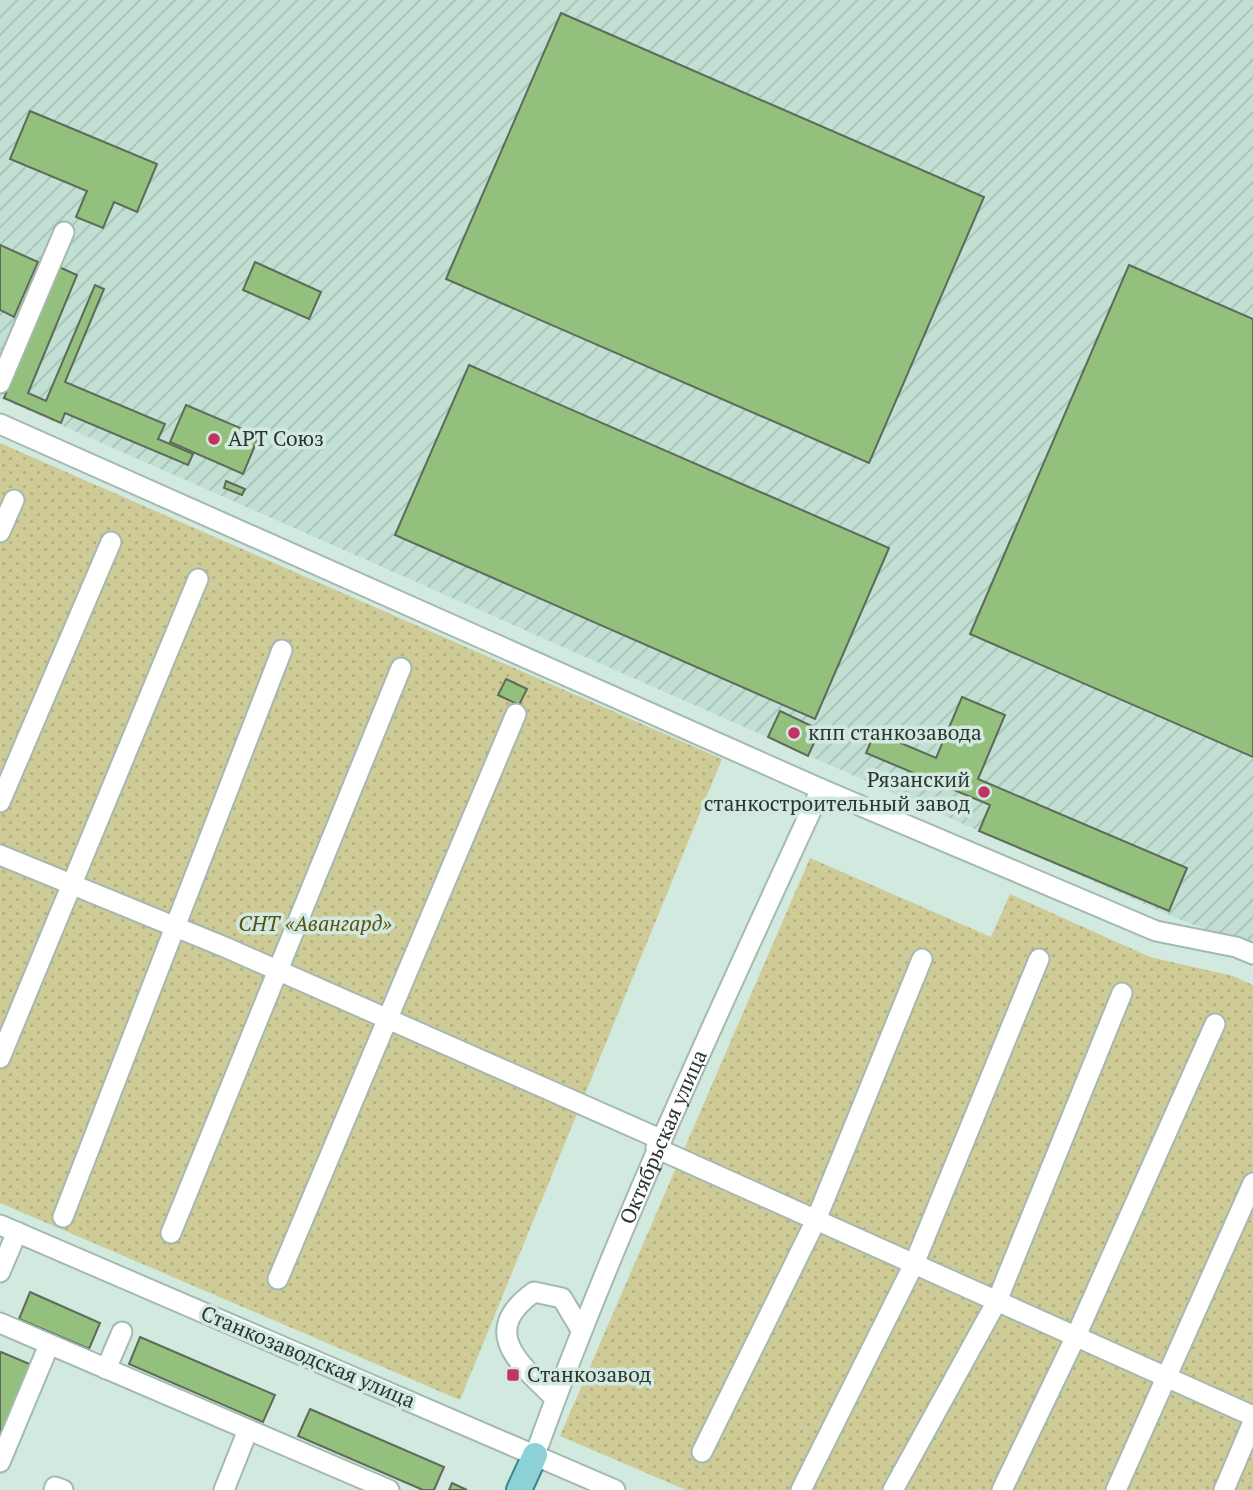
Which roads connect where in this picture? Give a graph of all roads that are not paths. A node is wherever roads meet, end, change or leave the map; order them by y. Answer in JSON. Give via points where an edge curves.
{"nodes":[{"id":1,"x":64,"y":232,"type":"dead end"},
{"id":2,"x":0,"y":383,"type":"edge"},
{"id":3,"x":0,"y":424,"type":"edge"},
{"id":4,"x":14,"y":500,"type":"dead end"},
{"id":5,"x":0,"y":532,"type":"edge"},
{"id":6,"x":111,"y":542,"type":"dead end"},
{"id":7,"x":198,"y":579,"type":"dead end"},
{"id":8,"x":282,"y":650,"type":"dead end"},
{"id":9,"x":401,"y":668,"type":"dead end"},
{"id":10,"x":516,"y":714,"type":"dead end"},
{"id":11,"x":821,"y":789,"type":"junction"},
{"id":12,"x":0,"y":802,"type":"edge"},
{"id":13,"x":0,"y":855,"type":"edge"},
{"id":14,"x":74,"y":885,"type":"junction"},
{"id":15,"x":176,"y":927,"type":"junction"},
{"id":16,"x":1253,"y":954,"type":"edge"},
{"id":17,"x":922,"y":959,"type":"dead end"},
{"id":18,"x":1039,"y":959,"type":"dead end"},
{"id":19,"x":279,"y":972,"type":"junction"},
{"id":20,"x":1122,"y":993,"type":"dead end"},
{"id":21,"x":390,"y":1021,"type":"junction"},
{"id":22,"x":1214,"y":1024,"type":"dead end"},
{"id":23,"x":0,"y":1058,"type":"edge"},
{"id":24,"x":658,"y":1144,"type":"junction"},
{"id":25,"x":1253,"y":1184,"type":"edge"},
{"id":26,"x":63,"y":1217,"type":"dead end"},
{"id":27,"x":816,"y":1220,"type":"junction"},
{"id":28,"x":8,"y":1228,"type":"edge"},
{"id":29,"x":171,"y":1233,"type":"dead end"},
{"id":30,"x":914,"y":1264,"type":"junction"},
{"id":31,"x":0,"y":1272,"type":"edge"},
{"id":32,"x":278,"y":1279,"type":"dead end"},
{"id":33,"x":997,"y":1301,"type":"junction"},
{"id":34,"x":0,"y":1323,"type":"edge"},
{"id":35,"x":581,"y":1330,"type":"junction"},
{"id":36,"x":122,"y":1332,"type":"dead end"},
{"id":37,"x":1076,"y":1336,"type":"junction"},
{"id":38,"x":49,"y":1345,"type":"junction"},
{"id":39,"x":106,"y":1369,"type":"junction"},
{"id":40,"x":1168,"y":1377,"type":"junction"},
{"id":41,"x":555,"y":1398,"type":"junction"},
{"id":42,"x":1253,"y":1416,"type":"edge"},
{"id":43,"x":1253,"y":1422,"type":"edge"},
{"id":44,"x":248,"y":1430,"type":"junction"},
{"id":45,"x":702,"y":1451,"type":"dead end"},
{"id":46,"x":535,"y":1455,"type":"junction"},
{"id":47,"x":0,"y":1462,"type":"edge"},
{"id":48,"x":54,"y":1490,"type":"edge"},
{"id":49,"x":63,"y":1490,"type":"edge"},
{"id":50,"x":224,"y":1490,"type":"edge"},
{"id":51,"x":389,"y":1490,"type":"edge"},
{"id":52,"x":519,"y":1490,"type":"edge"},
{"id":53,"x":615,"y":1490,"type":"edge"},
{"id":54,"x":801,"y":1490,"type":"edge"},
{"id":55,"x":893,"y":1490,"type":"edge"},
{"id":56,"x":1002,"y":1490,"type":"edge"},
{"id":57,"x":1116,"y":1490,"type":"edge"},
{"id":58,"x":1224,"y":1490,"type":"edge"}],
"edges":[{"from":1,"to":2,"type":"street"},
{"from":3,"to":11,"type":"street"},
{"from":4,"to":5,"type":"street"},
{"from":6,"to":12,"type":"street"},
{"from":7,"to":14,"type":"street"},
{"from":8,"to":15,"type":"street"},
{"from":9,"to":19,"type":"street"},
{"from":10,"to":21,"type":"street"},
{"from":11,"to":16,"type":"street","via":[[1156,931]]},
{"from":11,"to":24,"type":"street","name":"Октябрьская улица"},
{"from":13,"to":14,"type":"street"},
{"from":14,"to":15,"type":"street"},
{"from":14,"to":23,"type":"street"},
{"from":15,"to":19,"type":"street"},
{"from":15,"to":26,"type":"street"},
{"from":17,"to":27,"type":"street"},
{"from":18,"to":30,"type":"street"},
{"from":19,"to":21,"type":"street"},
{"from":19,"to":29,"type":"street"},
{"from":20,"to":33,"type":"street"},
{"from":21,"to":24,"type":"street"},
{"from":21,"to":32,"type":"street"},
{"from":22,"to":37,"type":"street"},
{"from":24,"to":27,"type":"street"},
{"from":24,"to":35,"type":"street","name":"Октябрьская улица"},
{"from":25,"to":40,"type":"street"},
{"from":27,"to":30,"type":"street"},
{"from":27,"to":45,"type":"street"},
{"from":28,"to":31,"type":"street"},
{"from":28,"to":46,"type":"street","name":"Станкозаводская улица"},
{"from":30,"to":33,"type":"street"},
{"from":30,"to":54,"type":"street"},
{"from":33,"to":37,"type":"street"},
{"from":33,"to":55,"type":"street"},
{"from":34,"to":38,"type":"street"},
{"from":35,"to":41,"type":"street","name":"Октябрьская улица"},
{"from":35,"to":41,"type":"street","via":[[562,1298],[534,1292],[513,1307],[506,1334],[516,1359]]},
{"from":36,"to":39,"type":"street"},
{"from":37,"to":40,"type":"street"},
{"from":37,"to":56,"type":"street"},
{"from":38,"to":39,"type":"street"},
{"from":38,"to":47,"type":"street"},
{"from":39,"to":44,"type":"street"},
{"from":40,"to":42,"type":"street"},
{"from":40,"to":57,"type":"street"},
{"from":41,"to":46,"type":"street","name":"Октябрьская улица"},
{"from":43,"to":58,"type":"street"},
{"from":44,"to":50,"type":"street"},
{"from":44,"to":51,"type":"street"},
{"from":46,"to":52,"type":"main road","name":"Октябрьская улица"},
{"from":46,"to":53,"type":"street","name":"Станкозаводская улица"},
{"from":48,"to":49,"type":"street"}]}
